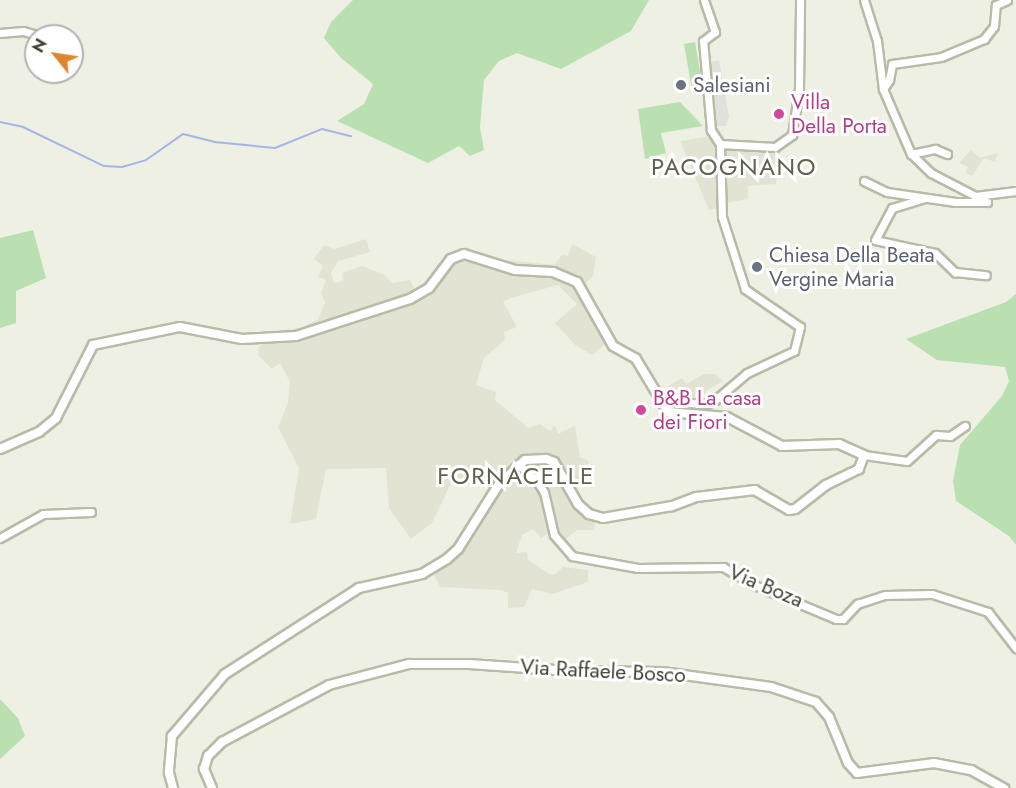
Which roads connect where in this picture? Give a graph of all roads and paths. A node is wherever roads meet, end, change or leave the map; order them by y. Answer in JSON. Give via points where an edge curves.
{"nodes":[{"id":1,"x":704,"y":0,"type":"edge"},
{"id":2,"x":800,"y":0,"type":"edge"},
{"id":3,"x":864,"y":0,"type":"edge"},
{"id":4,"x":1007,"y":0,"type":"edge"},
{"id":5,"x":24,"y":31,"type":"edge"},
{"id":6,"x":0,"y":33,"type":"edge"},
{"id":7,"x":883,"y":89,"type":"junction"},
{"id":8,"x":720,"y":144,"type":"junction"},
{"id":9,"x":911,"y":154,"type":"junction"},
{"id":10,"x":947,"y":154,"type":"dead end"},
{"id":11,"x":864,"y":181,"type":"dead end"},
{"id":12,"x":1016,"y":191,"type":"edge"},
{"id":13,"x":975,"y":196,"type":"junction"},
{"id":14,"x":925,"y":198,"type":"junction"},
{"id":15,"x":986,"y":275,"type":"dead end"},
{"id":16,"x":658,"y":401,"type":"junction"},
{"id":17,"x":965,"y":426,"type":"dead end"},
{"id":18,"x":0,"y":449,"type":"edge"},
{"id":19,"x":864,"y":455,"type":"junction"},
{"id":20,"x":518,"y":464,"type":"junction"},
{"id":21,"x":91,"y":512,"type":"dead end"},
{"id":22,"x":0,"y":538,"type":"edge"},
{"id":23,"x":1016,"y":648,"type":"edge"},
{"id":24,"x":172,"y":788,"type":"edge"},
{"id":25,"x":212,"y":788,"type":"edge"},
{"id":26,"x":1004,"y":788,"type":"edge"}],
"edges":[{"from":1,"to":8,"type":"street","via":[[715,32],[703,40],[711,130]]},
{"from":2,"to":8,"type":"street","via":[[799,88],[792,135],[775,147]]},
{"from":3,"to":7,"type":"street","via":[[877,41]]},
{"from":4,"to":7,"type":"street","via":[[996,5],[994,26],[984,39],[942,57],[892,63]]},
{"from":5,"to":6,"type":"street"},
{"from":7,"to":9,"type":"street"},
{"from":8,"to":16,"type":"street","via":[[722,217],[745,289],[755,299],[795,320],[800,327],[799,338],[794,351],[747,373],[714,401]]},
{"from":9,"to":10,"type":"street","via":[[935,149]]},
{"from":9,"to":13,"type":"street","via":[[932,173]]},
{"from":11,"to":14,"type":"street","via":[[887,192]]},
{"from":12,"to":13,"type":"street"},
{"from":13,"to":14,"type":"street","via":[[987,202]]},
{"from":14,"to":15,"type":"street","via":[[892,208],[875,240],[935,253],[955,272]]},
{"from":16,"to":18,"type":"street","via":[[636,359],[614,346],[577,282],[553,272],[515,270],[464,254],[452,259],[429,288],[410,299],[296,336],[242,339],[180,327],[93,345],[56,418],[39,432]]},
{"from":16,"to":19,"type":"street","via":[[668,412],[727,417],[782,446],[839,444]]},
{"from":17,"to":19,"type":"street","via":[[950,436],[936,435],[907,461]]},
{"from":19,"to":20,"type":"street","via":[[859,469],[826,484],[795,509],[783,507],[754,490],[696,497],[663,508],[603,518],[589,514],[578,504],[554,462],[540,458]]},
{"from":20,"to":23,"type":"street","name":"Via Boza","via":[[544,492],[554,535],[569,554],[580,559],[639,568],[723,567],[752,584],[836,619],[843,619],[857,604],[885,595],[932,594],[988,612]]},
{"from":20,"to":24,"type":"street","via":[[499,484],[458,549],[447,559],[422,574],[359,588],[225,674],[172,736]]},
{"from":21,"to":22,"type":"street","via":[[43,514]]},
{"from":25,"to":26,"type":"street","name":"Via Raffaele Bosco","via":[[204,769],[208,756],[222,742],[329,685],[409,664],[662,672],[743,681],[816,702],[830,717],[848,763],[857,773],[934,763],[972,770]]}]}
